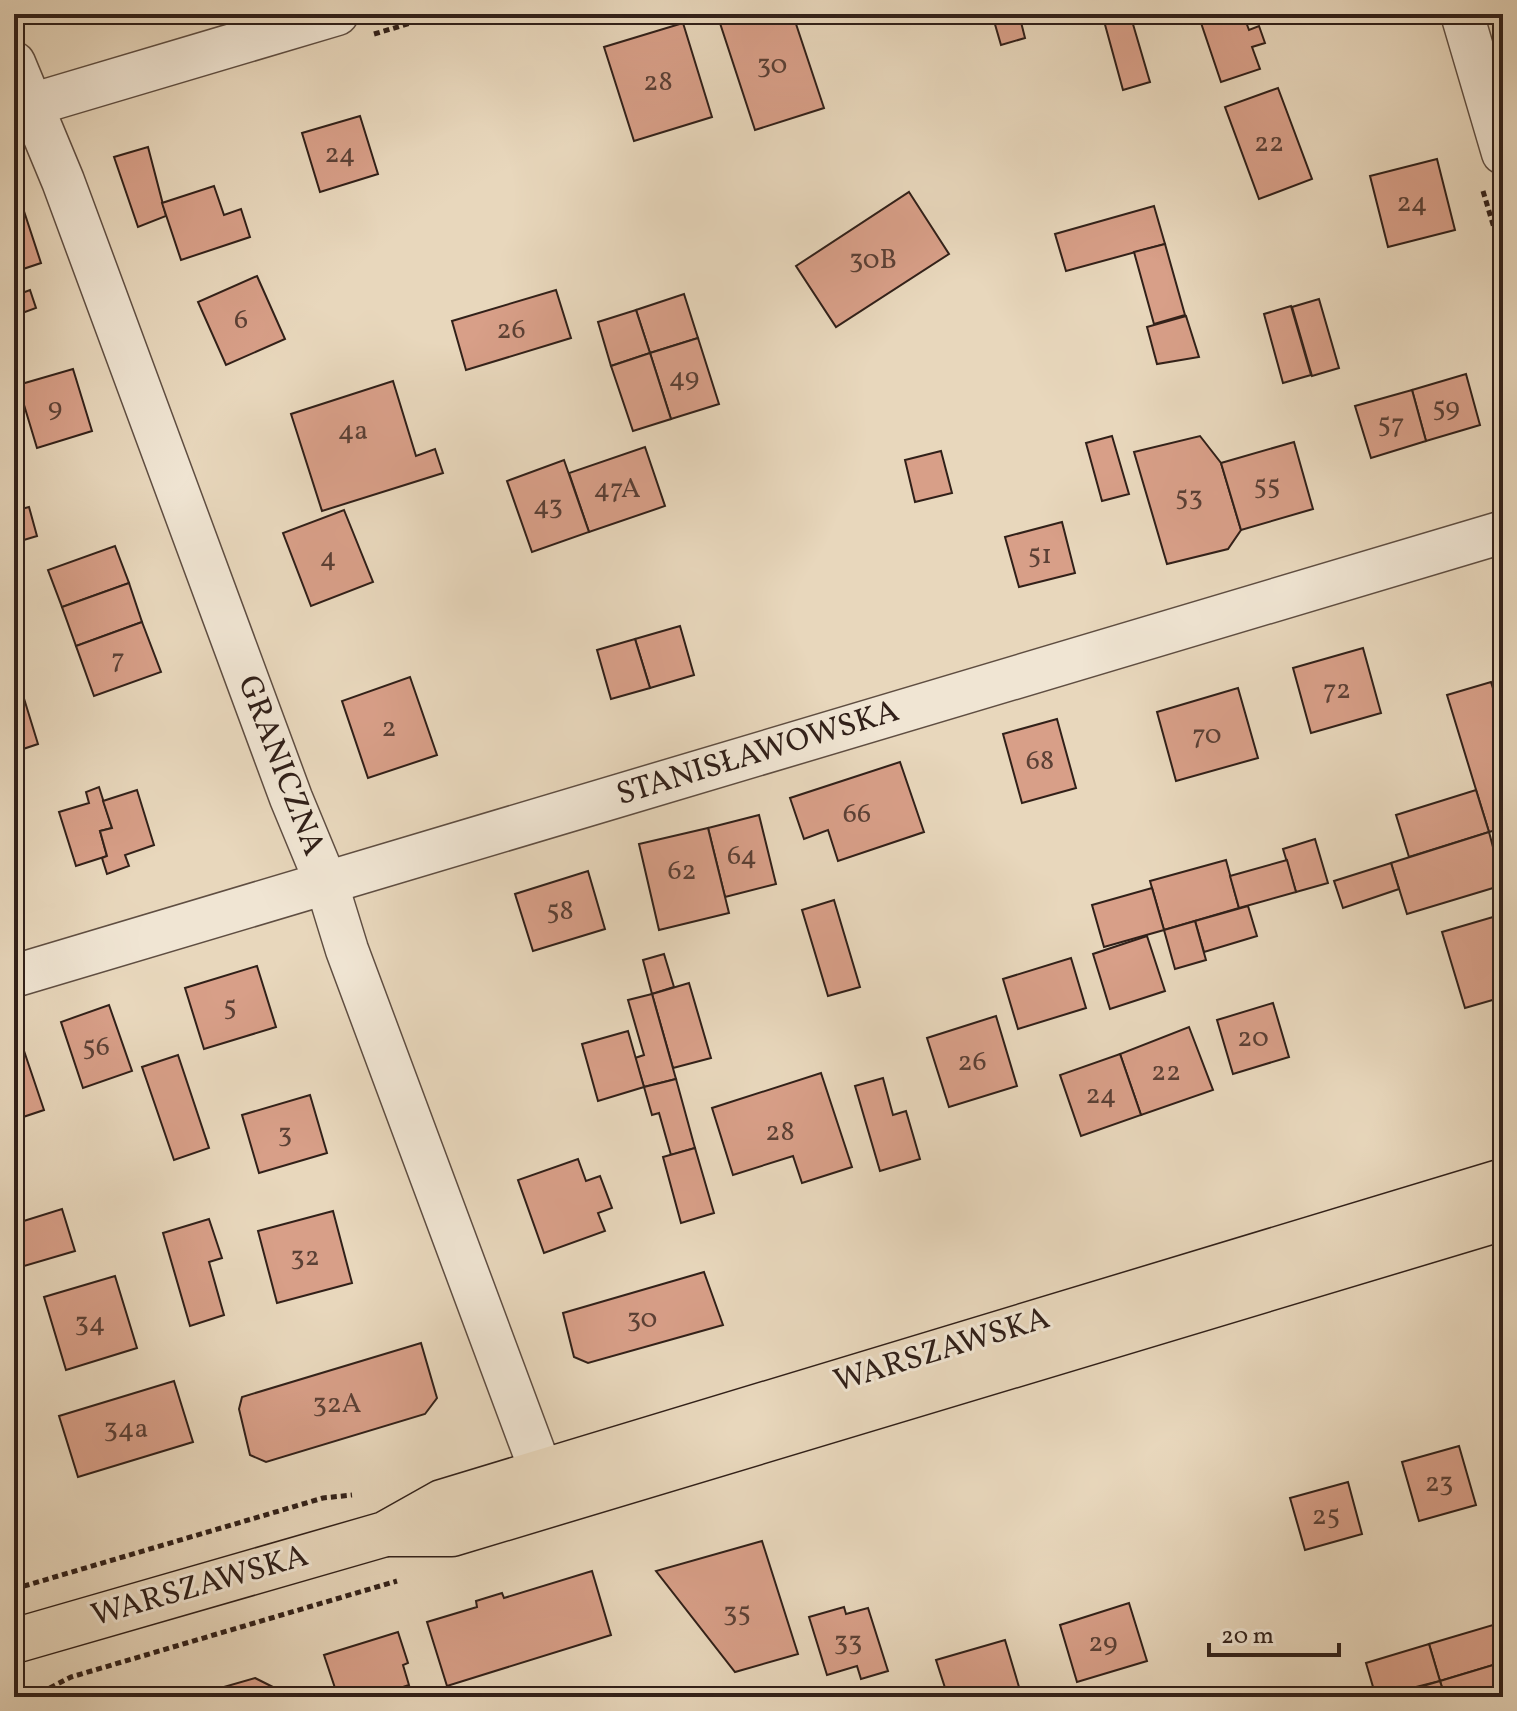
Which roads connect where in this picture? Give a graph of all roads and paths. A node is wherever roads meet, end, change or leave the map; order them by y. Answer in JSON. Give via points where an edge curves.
{"nodes":[{"id":1,"x":337,"y":14,"type":"edge"},
{"id":2,"x":1462,"y":14,"type":"edge"},
{"id":3,"x":14,"y":63,"type":"edge"},
{"id":4,"x":22,"y":108,"type":"edge"},
{"id":5,"x":1503,"y":153,"type":"edge"},
{"id":6,"x":1503,"y":532,"type":"edge"},
{"id":7,"x":327,"y":885,"type":"junction"},
{"id":8,"x":14,"y":976,"type":"edge"},
{"id":9,"x":1503,"y":1181,"type":"edge"},
{"id":10,"x":1503,"y":1218,"type":"edge"},
{"id":11,"x":541,"y":1471,"type":"junction"},
{"id":12,"x":323,"y":1498,"type":"dead end"},
{"id":13,"x":385,"y":1534,"type":"junction"},
{"id":14,"x":14,"y":1589,"type":"edge"},
{"id":15,"x":14,"y":1641,"type":"edge"}],
"edges":[{"from":1,"to":4,"type":"street"},
{"from":2,"to":5,"type":"street"},
{"from":3,"to":4,"type":"street","name":"GRANICZNA"},
{"from":4,"to":7,"type":"street","name":"GRANICZNA","via":[[63,181]]},
{"from":6,"to":7,"type":"street","name":"STANISŁAWOWSKA"},
{"from":7,"to":8,"type":"street","name":"STANISŁAWOWSKA"},
{"from":7,"to":11,"type":"street","name":"GRANICZNA"},
{"from":9,"to":11,"type":"main road","name":"WARSZAWSKA"},
{"from":10,"to":13,"type":"main road","name":"WARSZAWSKA","via":[[452,1534]]},
{"from":11,"to":13,"type":"main road","name":"WARSZAWSKA","via":[[442,1502]]},
{"from":12,"to":14,"type":"path"},
{"from":13,"to":15,"type":"main road","name":"WARSZAWSKA"}]}
